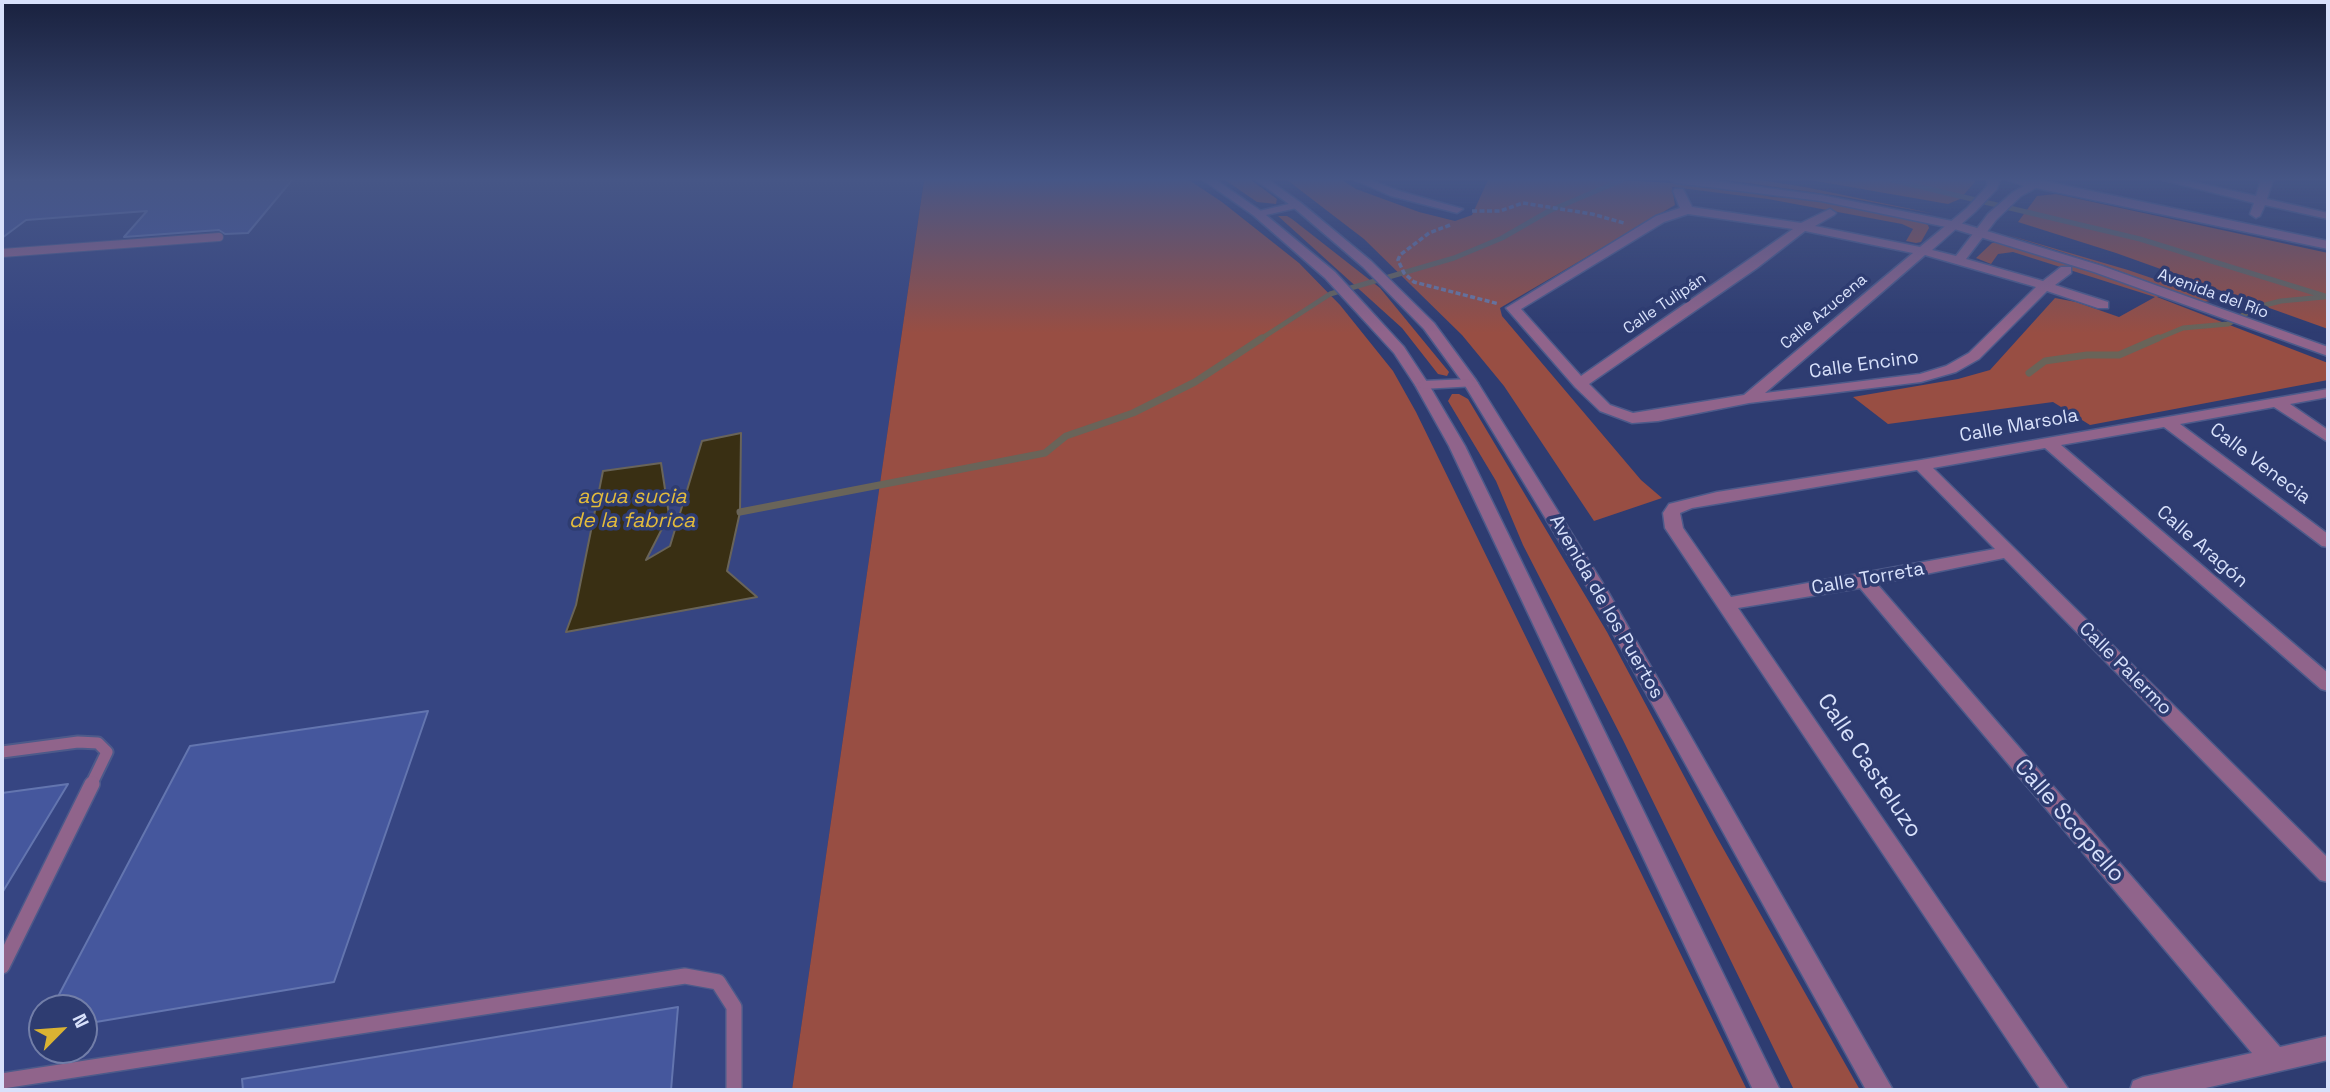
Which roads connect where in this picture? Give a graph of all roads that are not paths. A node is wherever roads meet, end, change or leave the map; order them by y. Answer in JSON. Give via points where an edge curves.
{"nodes":[{"id":1,"x":1277,"y":231,"type":"edge"},
{"id":2,"x":1328,"y":231,"type":"edge"},
{"id":3,"x":1640,"y":231,"type":"edge"},
{"id":4,"x":1798,"y":231,"type":"edge"},
{"id":5,"x":1823,"y":231,"type":"edge"},
{"id":6,"x":1946,"y":231,"type":"edge"},
{"id":7,"x":1982,"y":231,"type":"edge"},
{"id":8,"x":2004,"y":231,"type":"edge"},
{"id":9,"x":2270,"y":231,"type":"edge"},
{"id":10,"x":2290,"y":231,"type":"edge"},
{"id":11,"x":219,"y":237,"type":"dead end"},
{"id":12,"x":2328,"y":243,"type":"edge"},
{"id":13,"x":1923,"y":251,"type":"junction"},
{"id":14,"x":2,"y":253,"type":"edge"},
{"id":15,"x":1959,"y":260,"type":"junction"},
{"id":16,"x":2066,"y":270,"type":"dead end"},
{"id":17,"x":2045,"y":286,"type":"junction"},
{"id":18,"x":2103,"y":305,"type":"dead end"},
{"id":19,"x":2223,"y":308,"type":"junction"},
{"id":20,"x":2328,"y":340,"type":"edge"},
{"id":21,"x":2328,"y":352,"type":"edge"},
{"id":22,"x":1471,"y":383,"type":"junction"},
{"id":23,"x":1580,"y":384,"type":"junction"},
{"id":24,"x":1422,"y":385,"type":"junction"},
{"id":25,"x":2328,"y":393,"type":"edge"},
{"id":26,"x":1749,"y":399,"type":"junction"},
{"id":27,"x":2277,"y":402,"type":"junction"},
{"id":28,"x":2166,"y":421,"type":"junction"},
{"id":29,"x":2328,"y":437,"type":"edge"},
{"id":30,"x":2048,"y":442,"type":"junction"},
{"id":31,"x":1921,"y":465,"type":"junction"},
{"id":32,"x":1717,"y":497,"type":"joint"},
{"id":33,"x":2328,"y":542,"type":"edge"},
{"id":34,"x":2009,"y":552,"type":"junction"},
{"id":35,"x":1864,"y":581,"type":"junction"},
{"id":36,"x":1727,"y":604,"type":"junction"},
{"id":37,"x":2328,"y":684,"type":"edge"},
{"id":38,"x":2,"y":752,"type":"edge"},
{"id":39,"x":2328,"y":873,"type":"edge"},
{"id":40,"x":2,"y":966,"type":"edge"},
{"id":41,"x":2328,"y":1048,"type":"edge"},
{"id":42,"x":2275,"y":1060,"type":"junction"},
{"id":43,"x":2,"y":1081,"type":"edge"},
{"id":44,"x":734,"y":1090,"type":"edge"},
{"id":45,"x":1767,"y":1090,"type":"edge"},
{"id":46,"x":1880,"y":1090,"type":"edge"},
{"id":47,"x":2056,"y":1090,"type":"edge"},
{"id":48,"x":2143,"y":1090,"type":"edge"}],
"edges":[{"from":1,"to":24,"type":"street","via":[[1330,275],[1372,319]]},
{"from":2,"to":22,"type":"street","name":"Avenida de los Puertos","via":[[1429,326]]},
{"from":3,"to":23,"type":"street","name":"Calle Encino","via":[[1513,308]]},
{"from":4,"to":23,"type":"street","name":"Calle Tulipán"},
{"from":5,"to":13,"type":"street"},
{"from":6,"to":13,"type":"street","name":"Calle Azucena"},
{"from":7,"to":15,"type":"street"},
{"from":8,"to":19,"type":"street","name":"Avenida del Río","via":[[2098,269]]},
{"from":9,"to":12,"type":"street"},
{"from":10,"to":12,"type":"street"},
{"from":11,"to":14,"type":"lane"},
{"from":13,"to":15,"type":"street"},
{"from":13,"to":26,"type":"street","name":"Calle Azucena"},
{"from":15,"to":17,"type":"street"},
{"from":16,"to":17,"type":"street","name":"Calle Encino"},
{"from":17,"to":18,"type":"street"},
{"from":17,"to":26,"type":"street","name":"Calle Encino","via":[[1974,356],[1951,369],[1920,378]]},
{"from":19,"to":20,"type":"street","name":"Avenida del Río"},
{"from":19,"to":21,"type":"street","name":"Avenida del Río"},
{"from":22,"to":24,"type":"street"},
{"from":22,"to":46,"type":"street","name":"Avenida de los Puertos","via":[[1591,579]]},
{"from":23,"to":26,"type":"street","name":"Calle Encino","via":[[1605,408],[1632,418]]},
{"from":24,"to":45,"type":"street","via":[[1457,446]]},
{"from":25,"to":27,"type":"street","name":"Calle Marsola"},
{"from":27,"to":28,"type":"street","name":"Calle Marsola"},
{"from":27,"to":29,"type":"street"},
{"from":28,"to":30,"type":"street","name":"Calle Marsola"},
{"from":28,"to":33,"type":"street","name":"Calle Venecia"},
{"from":30,"to":31,"type":"street","name":"Calle Marsola"},
{"from":30,"to":37,"type":"street","name":"Calle Aragón"},
{"from":31,"to":32,"type":"street","name":"Calle Marsola"},
{"from":31,"to":34,"type":"street","name":"Calle Palermo"},
{"from":32,"to":36,"type":"street","name":"Calle Casteluzo","via":[[1675,508],[1670,520]]},
{"from":34,"to":35,"type":"street","name":"Calle Torreta"},
{"from":34,"to":39,"type":"street","name":"Calle Palermo"},
{"from":35,"to":36,"type":"street","name":"Calle Torreta"},
{"from":35,"to":42,"type":"street","name":"Calle Scopello"},
{"from":36,"to":47,"type":"street","name":"Calle Casteluzo"},
{"from":38,"to":40,"type":"lane","via":[[78,742],[98,743],[107,752]]},
{"from":41,"to":42,"type":"street"},
{"from":42,"to":48,"type":"street"},
{"from":43,"to":44,"type":"lane","via":[[685,976],[718,982],[734,1007]]}]}
